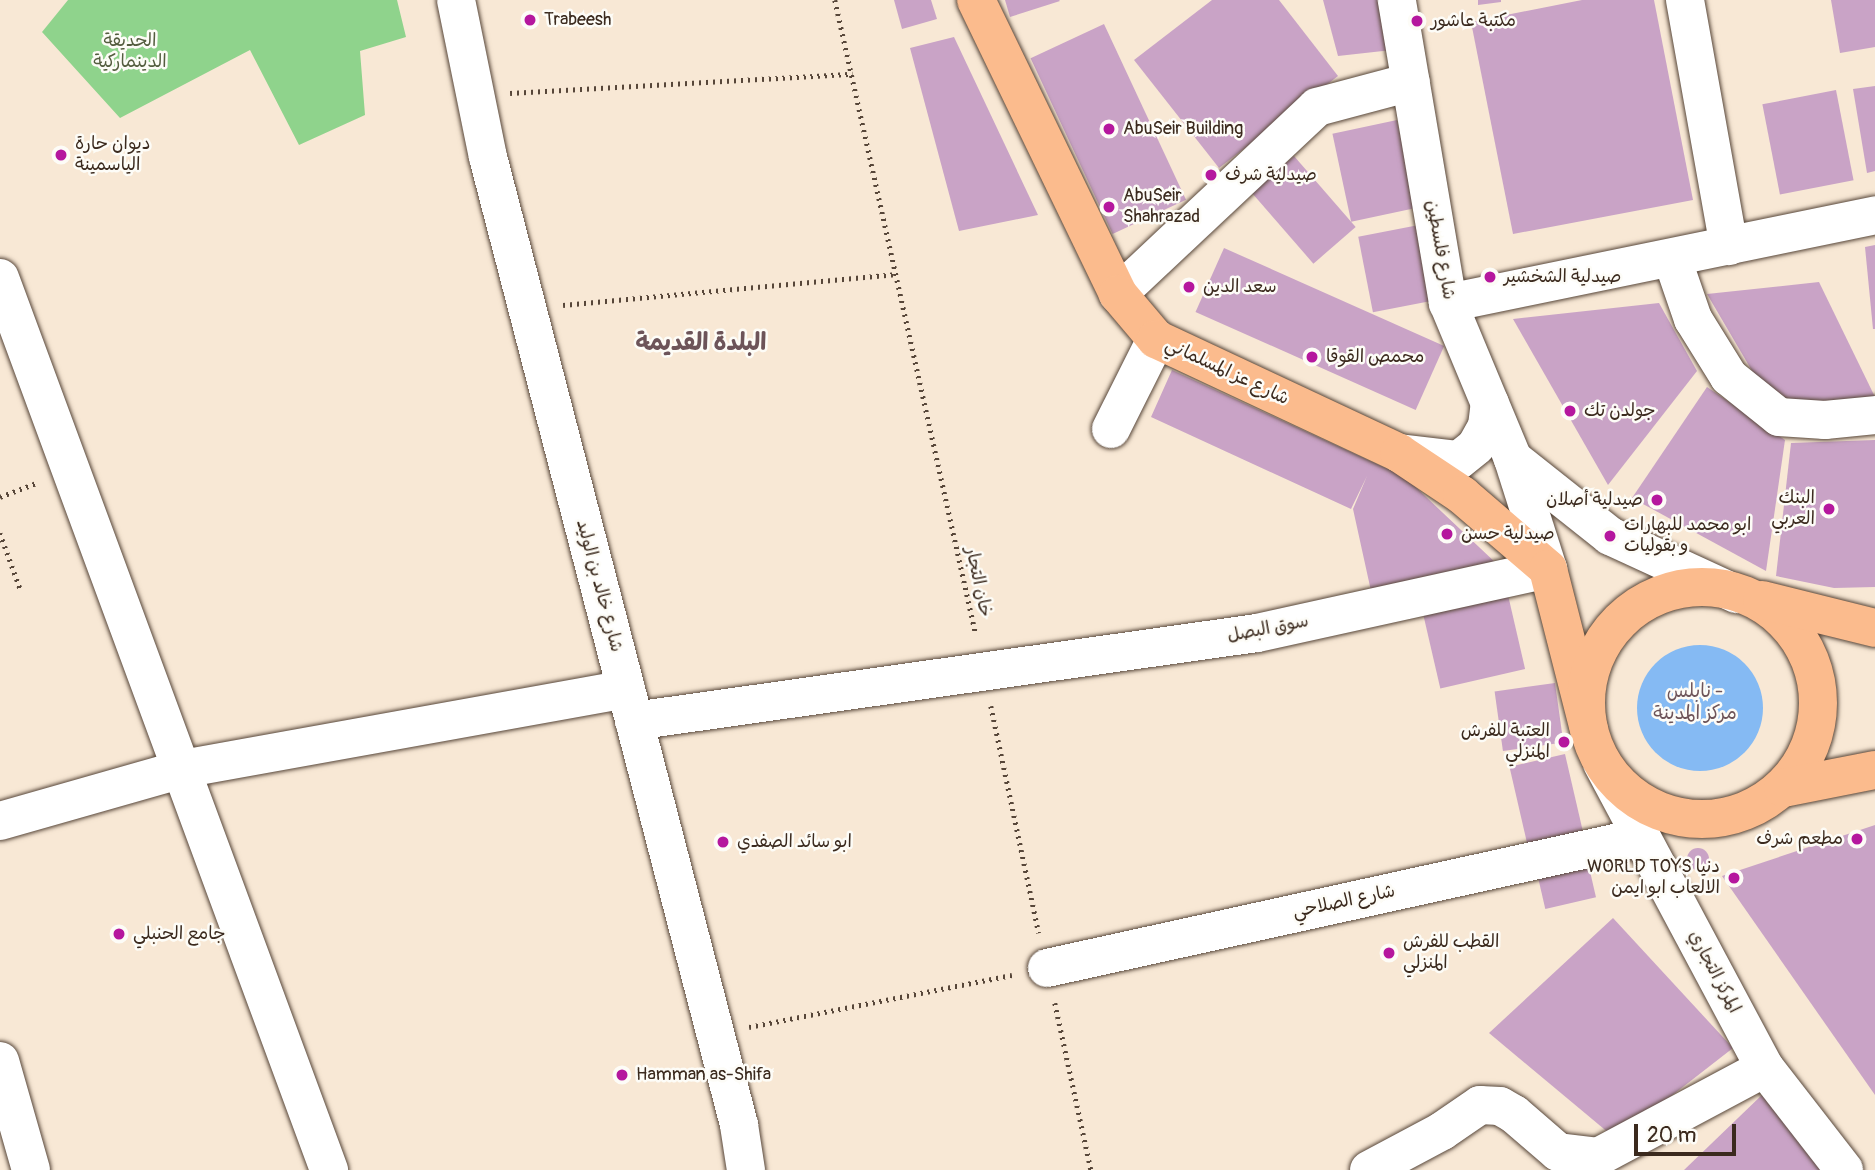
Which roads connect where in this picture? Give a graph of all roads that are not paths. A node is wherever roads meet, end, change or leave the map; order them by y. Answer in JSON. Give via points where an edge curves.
{"nodes":[{"id":1,"x":456,"y":0,"type":"edge"},
{"id":2,"x":976,"y":0,"type":"edge"},
{"id":3,"x":1397,"y":0,"type":"edge"},
{"id":4,"x":1685,"y":0,"type":"edge"},
{"id":5,"x":1410,"y":82,"type":"junction"},
{"id":6,"x":1875,"y":215,"type":"edge"},
{"id":7,"x":1729,"y":246,"type":"junction"},
{"id":8,"x":1672,"y":258,"type":"junction"},
{"id":9,"x":0,"y":278,"type":"edge"},
{"id":10,"x":1118,"y":293,"type":"junction"},
{"id":11,"x":1448,"y":303,"type":"junction"},
{"id":12,"x":1156,"y":339,"type":"junction"},
{"id":13,"x":1490,"y":403,"type":"junction"},
{"id":14,"x":1875,"y":415,"type":"edge"},
{"id":15,"x":1111,"y":429,"type":"dead end"},
{"id":16,"x":1399,"y":453,"type":"junction"},
{"id":17,"x":1513,"y":459,"type":"junction"},
{"id":18,"x":1548,"y":569,"type":"junction"},
{"id":19,"x":1736,"y":594,"type":"junction"},
{"id":20,"x":1875,"y":628,"type":"edge"},
{"id":21,"x":630,"y":705,"type":"junction"},
{"id":22,"x":1595,"y":746,"type":"junction"},
{"id":23,"x":181,"y":769,"type":"junction"},
{"id":24,"x":1875,"y":770,"type":"edge"},
{"id":25,"x":1783,"y":788,"type":"junction"},
{"id":26,"x":0,"y":821,"type":"edge"},
{"id":27,"x":1642,"y":837,"type":"junction"},
{"id":28,"x":1047,"y":968,"type":"road end"},
{"id":29,"x":0,"y":1061,"type":"edge"},
{"id":30,"x":1765,"y":1068,"type":"junction"},
{"id":31,"x":31,"y":1170,"type":"edge"},
{"id":32,"x":330,"y":1170,"type":"edge"},
{"id":33,"x":746,"y":1170,"type":"edge"},
{"id":34,"x":1369,"y":1170,"type":"edge"},
{"id":35,"x":1844,"y":1170,"type":"edge"}],
"edges":[{"from":1,"to":21,"type":"street","name":"شارع خالد بن الوليد","via":[[527,309]]},
{"from":2,"to":10,"type":"main road","name":"شارع عز المسلماني"},
{"from":3,"to":5,"type":"street","name":"شارع فلسطين"},
{"from":4,"to":7,"type":"street"},
{"from":5,"to":10,"type":"street","via":[[1317,107]]},
{"from":5,"to":11,"type":"street","name":"شارع فلسطين"},
{"from":6,"to":7,"type":"street"},
{"from":7,"to":8,"type":"street"},
{"from":8,"to":11,"type":"street"},
{"from":8,"to":14,"type":"street","via":[[1693,319],[1728,377],[1779,416],[1825,420]]},
{"from":9,"to":23,"type":"street"},
{"from":10,"to":12,"type":"main road","name":"شارع عز المسلماني"},
{"from":11,"to":13,"type":"street","name":"شارع فلسطين"},
{"from":12,"to":15,"type":"street"},
{"from":12,"to":16,"type":"main road","name":"شارع عز المسلماني"},
{"from":13,"to":16,"type":"street","via":[[1487,426],[1476,446],[1459,460]]},
{"from":13,"to":17,"type":"street","name":"شارع فلسطين"},
{"from":16,"to":18,"type":"main road","name":"شارع عز المسلماني","via":[[1462,495]]},
{"from":17,"to":18,"type":"street","name":"شارع فلسطين"},
{"from":17,"to":19,"type":"street","via":[[1610,536]]},
{"from":18,"to":21,"type":"street","name":"سوق البصل","via":[[1257,633],[984,671]]},
{"from":18,"to":22,"type":"main road"},
{"from":19,"to":20,"type":"main road"},
{"from":19,"to":22,"type":"main road","via":[[1714,587],[1678,589],[1643,602],[1615,626],[1595,657],[1586,693]]},
{"from":19,"to":25,"type":"main road","via":[[1751,597],[1782,618],[1805,649],[1817,684],[1814,734],[1806,758]]},
{"from":21,"to":23,"type":"street","name":"سوق البصل"},
{"from":21,"to":33,"type":"street","name":"شارع خالد بن الوليد"},
{"from":22,"to":25,"type":"main road","via":[[1624,789],[1653,809],[1687,818],[1721,818],[1744,811]]},
{"from":22,"to":27,"type":"street","name":"المركز التجاري"},
{"from":23,"to":26,"type":"street","name":"سوق البصل"},
{"from":23,"to":32,"type":"street"},
{"from":24,"to":25,"type":"main road"},
{"from":27,"to":28,"type":"street","name":"شارع الصلاحي"},
{"from":27,"to":30,"type":"street","name":"المركز التجاري"},
{"from":29,"to":31,"type":"street"},
{"from":30,"to":34,"type":"street","via":[[1598,1157],[1558,1152],[1514,1114],[1500,1106],[1480,1105]]},
{"from":30,"to":35,"type":"street","name":"المركز التجاري"}]}
